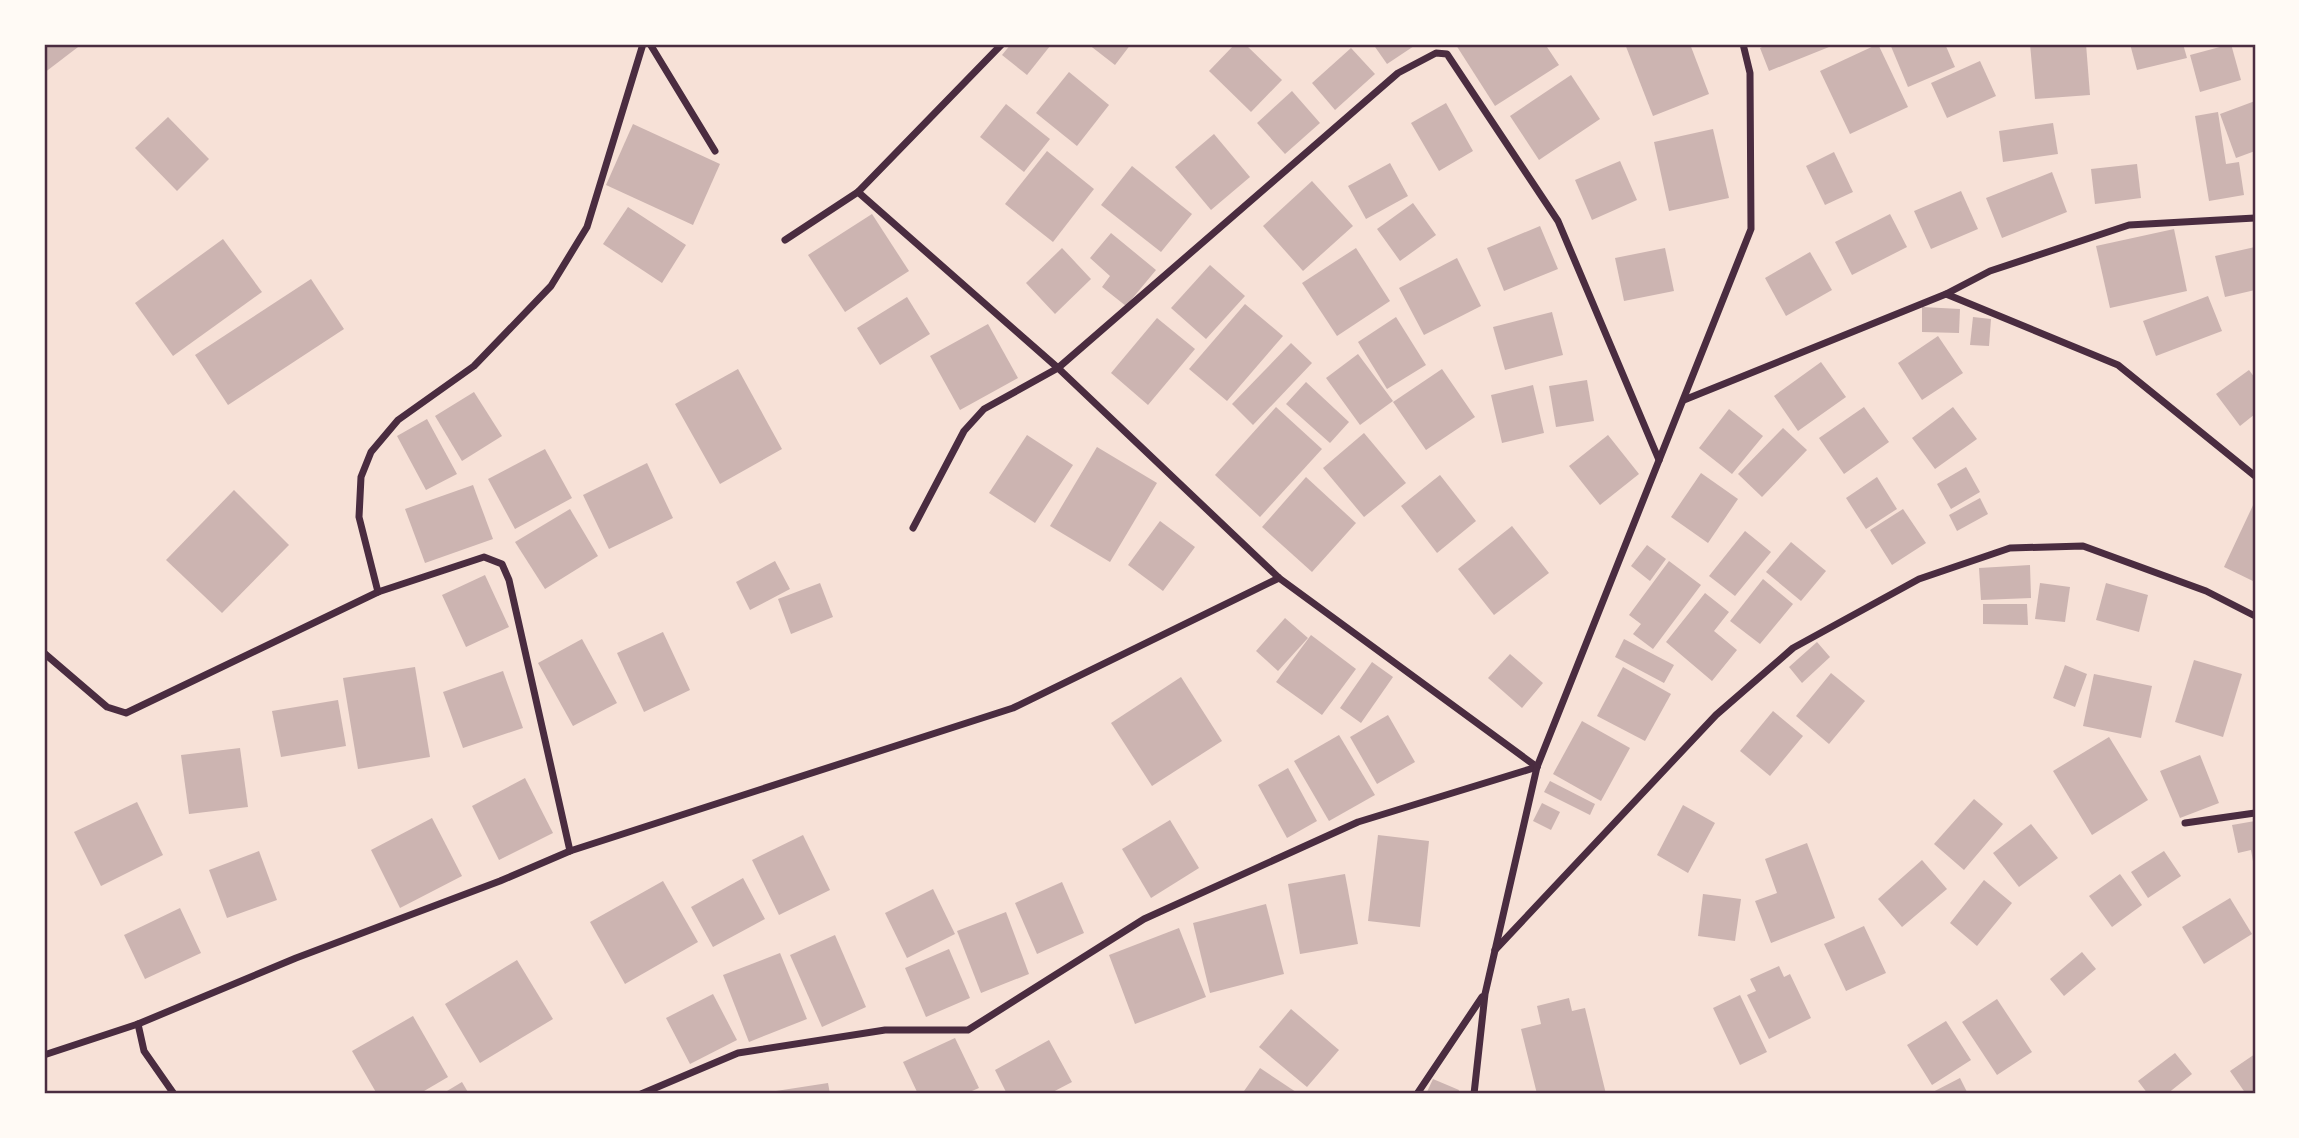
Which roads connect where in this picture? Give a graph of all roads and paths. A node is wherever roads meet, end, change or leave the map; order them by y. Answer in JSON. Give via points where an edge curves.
{"nodes":[{"id":1,"x":643,"y":44,"type":"edge"},
{"id":2,"x":650,"y":44,"type":"edge"},
{"id":3,"x":1002,"y":44,"type":"edge"},
{"id":4,"x":1743,"y":44,"type":"edge"},
{"id":5,"x":715,"y":151,"type":"dead end"},
{"id":6,"x":858,"y":192,"type":"junction"},
{"id":7,"x":2255,"y":218,"type":"edge"},
{"id":8,"x":785,"y":240,"type":"dead end"},
{"id":9,"x":1946,"y":294,"type":"junction"},
{"id":10,"x":1058,"y":368,"type":"junction"},
{"id":11,"x":1684,"y":400,"type":"junction"},
{"id":12,"x":1660,"y":460,"type":"junction"},
{"id":13,"x":2255,"y":476,"type":"edge"},
{"id":14,"x":913,"y":528,"type":"dead end"},
{"id":15,"x":1279,"y":578,"type":"junction"},
{"id":16,"x":378,"y":592,"type":"junction"},
{"id":17,"x":2255,"y":616,"type":"edge"},
{"id":18,"x":45,"y":657,"type":"edge"},
{"id":19,"x":1537,"y":767,"type":"junction"},
{"id":20,"x":2255,"y":813,"type":"edge"},
{"id":21,"x":2185,"y":823,"type":"dead end"},
{"id":22,"x":570,"y":851,"type":"junction"},
{"id":23,"x":1495,"y":951,"type":"junction"},
{"id":24,"x":1485,"y":994,"type":"junction"},
{"id":25,"x":138,"y":1024,"type":"junction"},
{"id":26,"x":44,"y":1055,"type":"edge"},
{"id":27,"x":174,"y":1094,"type":"edge"},
{"id":28,"x":641,"y":1094,"type":"edge"},
{"id":29,"x":1417,"y":1094,"type":"edge"},
{"id":30,"x":1474,"y":1094,"type":"edge"}],
"edges":[{"from":1,"to":16,"type":"street","via":[[587,227],[551,286],[474,366],[398,420],[371,452],[361,477],[359,517]]},
{"from":2,"to":5,"type":"street"},
{"from":3,"to":6,"type":"street"},
{"from":4,"to":11,"type":"street","via":[[1750,73],[1751,229]]},
{"from":6,"to":8,"type":"street"},
{"from":6,"to":10,"type":"street"},
{"from":7,"to":9,"type":"street","via":[[2129,225],[1990,271]]},
{"from":9,"to":11,"type":"street"},
{"from":9,"to":13,"type":"street","via":[[2118,365]]},
{"from":10,"to":12,"type":"street","via":[[1398,73],[1436,53],[1447,54],[1558,221]]},
{"from":10,"to":14,"type":"street","via":[[985,409],[964,431]]},
{"from":10,"to":15,"type":"street"},
{"from":11,"to":12,"type":"street"},
{"from":12,"to":19,"type":"street"},
{"from":15,"to":19,"type":"street"},
{"from":15,"to":22,"type":"street","via":[[1013,708]]},
{"from":16,"to":18,"type":"street","via":[[126,713],[107,707]]},
{"from":16,"to":22,"type":"street","via":[[484,557],[502,564]]},
{"from":17,"to":23,"type":"street","via":[[2206,591],[2083,546],[2010,548],[1919,579],[1793,648],[1716,715]]},
{"from":19,"to":23,"type":"street"},
{"from":19,"to":28,"type":"street","via":[[1358,821],[1144,919],[968,1030],[885,1030],[738,1053]]},
{"from":20,"to":21,"type":"street"},
{"from":22,"to":25,"type":"street"},
{"from":23,"to":24,"type":"street"},
{"from":24,"to":29,"type":"street"},
{"from":24,"to":30,"type":"street"},
{"from":25,"to":26,"type":"street"},
{"from":25,"to":27,"type":"street","via":[[144,1051]]}]}
